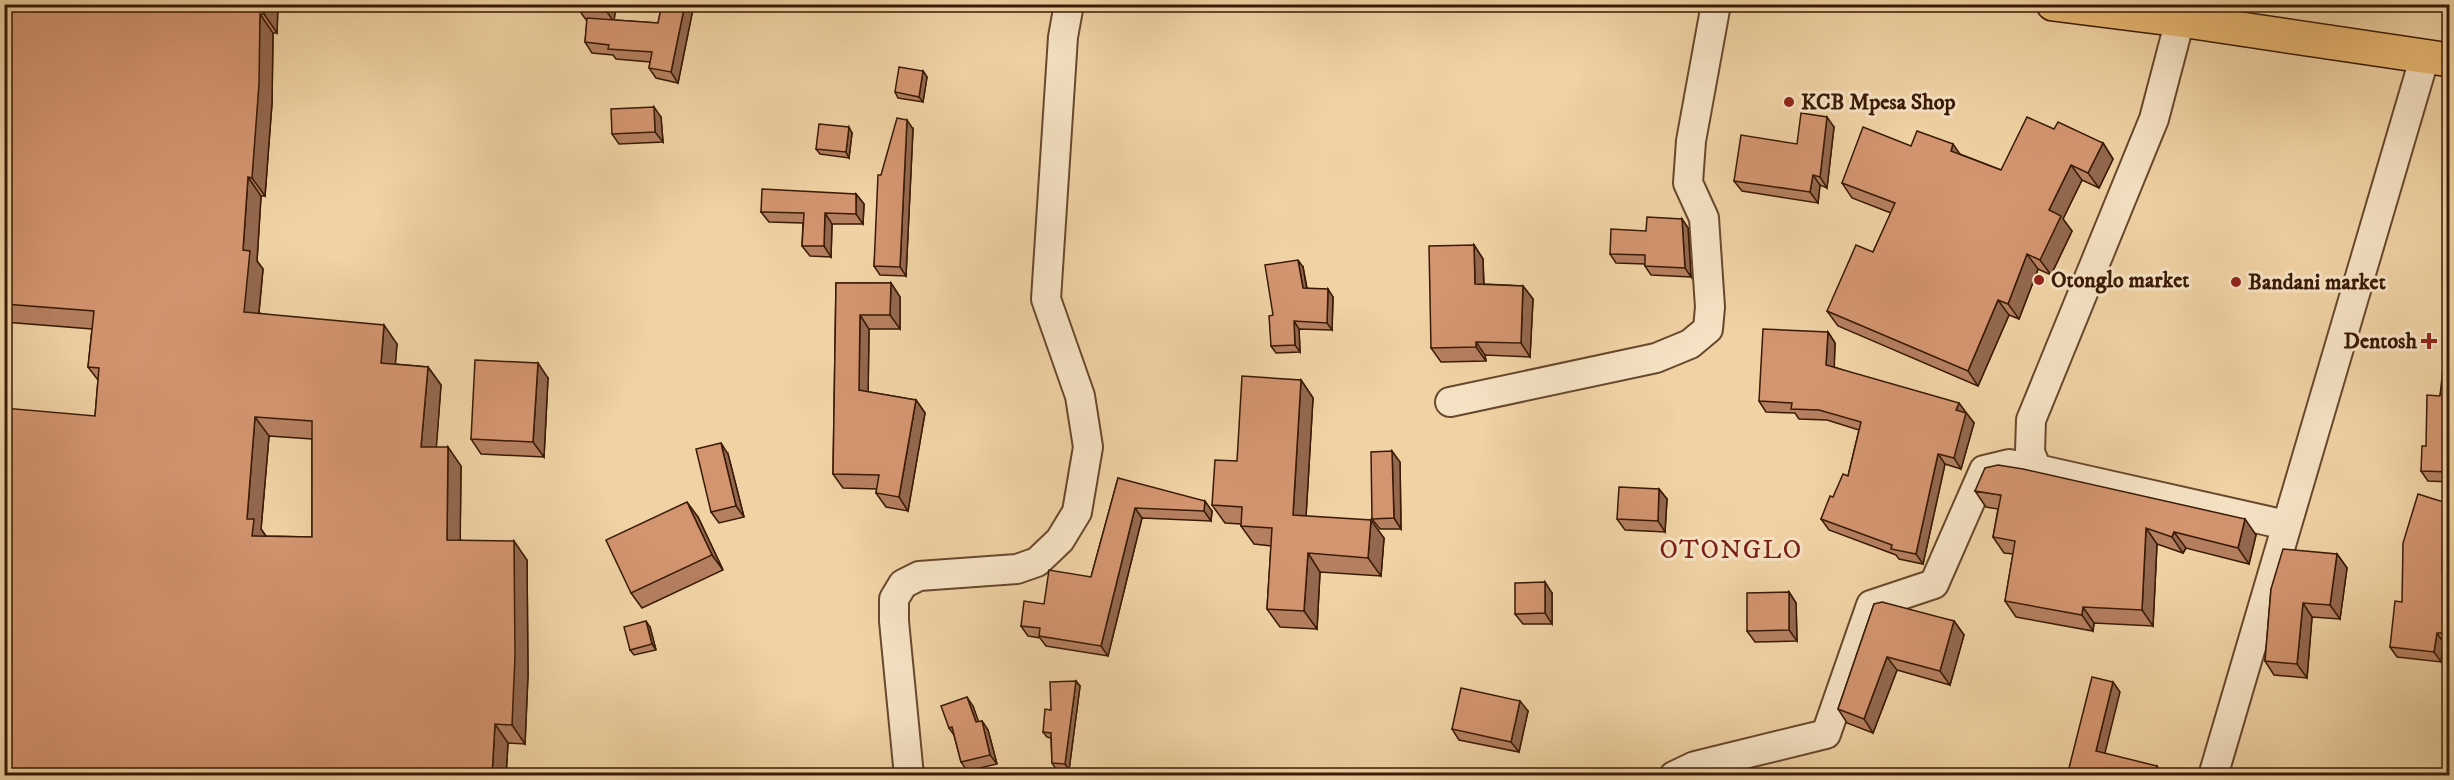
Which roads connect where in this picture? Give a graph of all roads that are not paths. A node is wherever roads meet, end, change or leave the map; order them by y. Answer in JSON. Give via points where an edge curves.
{"nodes":[{"id":1,"x":1069,"y":4,"type":"edge"},
{"id":2,"x":1716,"y":4,"type":"edge"},
{"id":3,"x":2053,"y":4,"type":"edge"},
{"id":4,"x":2180,"y":20,"type":"junction"},
{"id":5,"x":2437,"y":58,"type":"edge"},
{"id":6,"x":1450,"y":402,"type":"dead end"},
{"id":7,"x":2037,"y":469,"type":"junction"},
{"id":8,"x":2286,"y":525,"type":"junction"},
{"id":9,"x":909,"y":776,"type":"edge"},
{"id":10,"x":1674,"y":776,"type":"edge"},
{"id":11,"x":2213,"y":776,"type":"edge"}],
"edges":[{"from":1,"to":9,"type":"street","via":[[1063,37],[1046,299],[1080,396],[1088,447],[1086,473],[1077,512],[1060,540],[1037,562],[1017,569],[919,576],[903,584],[894,599]]},
{"from":2,"to":6,"type":"street","via":[[1691,141],[1688,183],[1704,218],[1708,329],[1690,344],[1656,358]]},
{"from":3,"to":4,"type":"highway"},
{"from":4,"to":5,"type":"highway"},
{"from":4,"to":7,"type":"street","via":[[2154,118],[2031,420],[2030,452]]},
{"from":5,"to":8,"type":"street"},
{"from":7,"to":8,"type":"street"},
{"from":7,"to":10,"type":"street","via":[[2009,464],[1984,470],[1934,584],[1871,605],[1826,734],[1695,766]]},
{"from":8,"to":11,"type":"street"}]}
